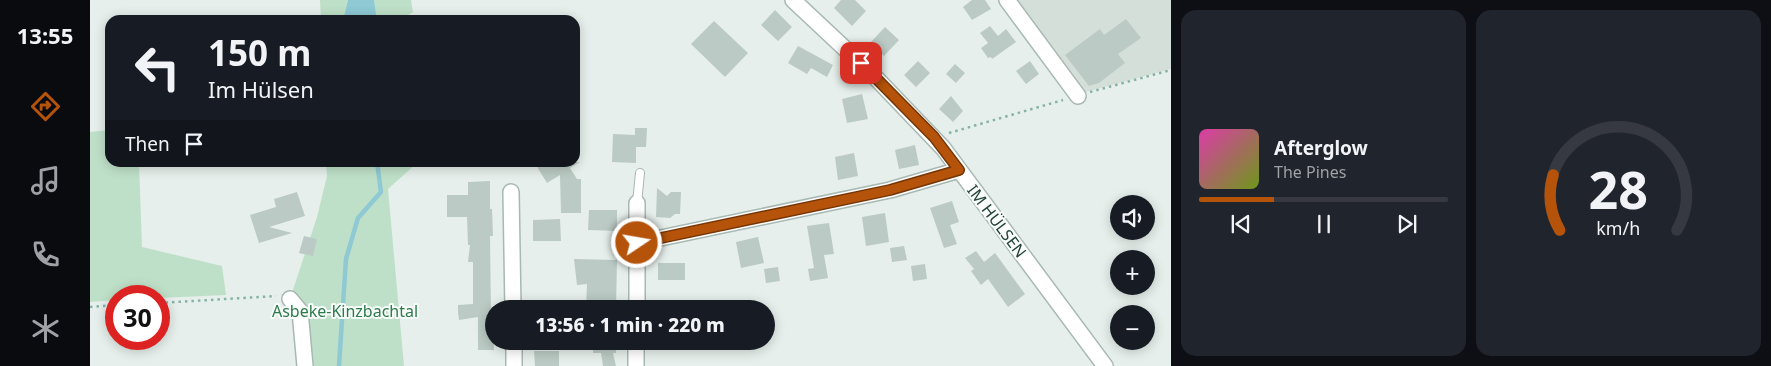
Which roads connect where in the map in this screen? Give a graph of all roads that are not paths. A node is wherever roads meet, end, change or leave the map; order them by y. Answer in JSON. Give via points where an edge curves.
{"nodes":[{"id":1,"x":793,"y":0,"type":"edge"},
{"id":2,"x":1007,"y":0,"type":"edge"},
{"id":3,"x":1078,"y":96,"type":"road end"},
{"id":4,"x":959,"y":170,"type":"junction"},
{"id":5,"x":640,"y":173,"type":"dead end"},
{"id":6,"x":511,"y":192,"type":"dead end"},
{"id":7,"x":637,"y":203,"type":"joint"},
{"id":8,"x":637,"y":243,"type":"junction"},
{"id":9,"x":290,"y":299,"type":"road end"},
{"id":10,"x":513,"y":300,"type":"edge"},
{"id":11,"x":637,"y":300,"type":"edge"},
{"id":12,"x":514,"y":350,"type":"edge"},
{"id":13,"x":636,"y":350,"type":"edge"},
{"id":14,"x":305,"y":366,"type":"edge"},
{"id":15,"x":514,"y":366,"type":"edge"},
{"id":16,"x":636,"y":366,"type":"edge"},
{"id":17,"x":1105,"y":366,"type":"edge"}],
"edges":[{"from":1,"to":4,"type":"street","name":"IM HÜLSEN","via":[[934,137]]},
{"from":2,"to":3,"type":"street"},
{"from":4,"to":8,"type":"street","via":[[890,190]]},
{"from":4,"to":17,"type":"street","name":"IM HÜLSEN"},
{"from":5,"to":7,"type":"lane"},
{"from":6,"to":10,"type":"street"},
{"from":7,"to":8,"type":"street"},
{"from":8,"to":11,"type":"street"},
{"from":9,"to":14,"type":"street","via":[[300,311]]},
{"from":12,"to":15,"type":"street"},
{"from":13,"to":16,"type":"street"}]}
